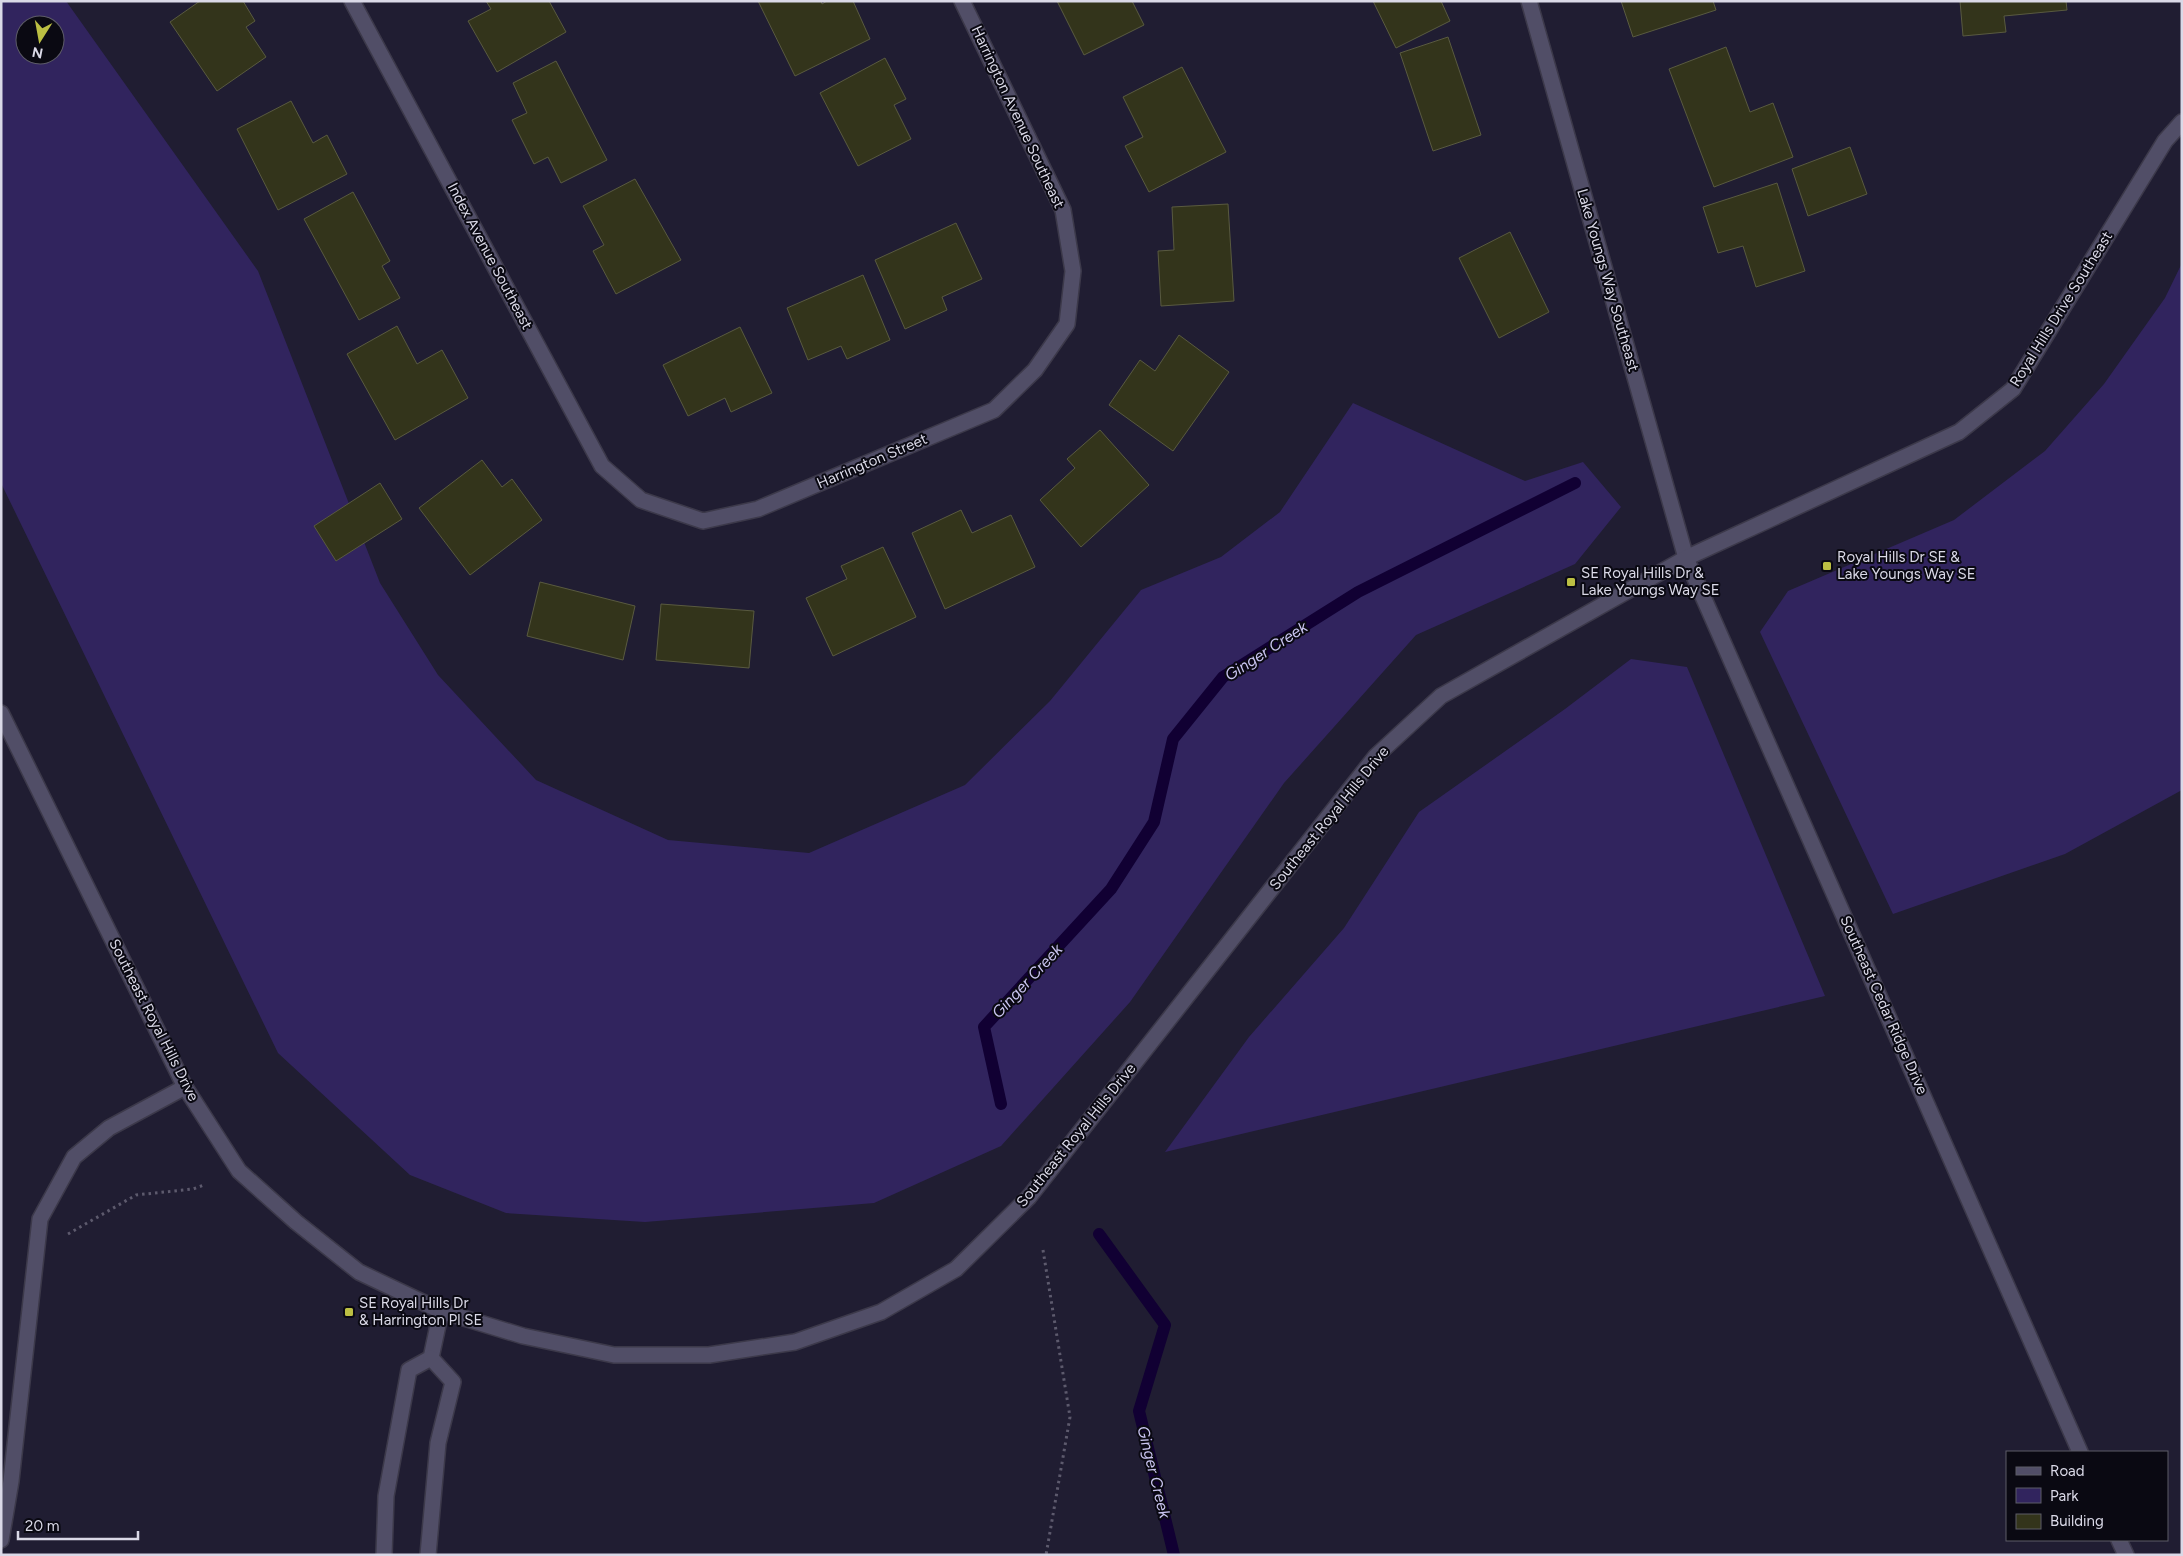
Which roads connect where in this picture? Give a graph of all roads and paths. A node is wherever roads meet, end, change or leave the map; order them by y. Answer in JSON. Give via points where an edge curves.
{"nodes":[{"id":1,"x":352,"y":1,"type":"edge"},
{"id":2,"x":962,"y":1,"type":"edge"},
{"id":3,"x":1529,"y":1,"type":"edge"},
{"id":4,"x":2182,"y":122,"type":"edge"},
{"id":5,"x":1066,"y":324,"type":"joint"},
{"id":6,"x":641,"y":500,"type":"joint"},
{"id":7,"x":1686,"y":558,"type":"junction"},
{"id":8,"x":1,"y":713,"type":"edge"},
{"id":9,"x":185,"y":1087,"type":"junction"},
{"id":10,"x":204,"y":1185,"type":"dead end"},
{"id":11,"x":1043,"y":1250,"type":"dead end"},
{"id":12,"x":37,"y":1251,"type":"junction"},
{"id":13,"x":441,"y":1311,"type":"junction"},
{"id":14,"x":431,"y":1358,"type":"junction"},
{"id":15,"x":2080,"y":1451,"type":"edge"},
{"id":16,"x":1,"y":1540,"type":"edge"},
{"id":17,"x":2119,"y":1541,"type":"edge"},
{"id":18,"x":384,"y":1555,"type":"edge"},
{"id":19,"x":428,"y":1555,"type":"edge"},
{"id":20,"x":1046,"y":1555,"type":"edge"},
{"id":21,"x":2126,"y":1555,"type":"edge"}],
"edges":[{"from":1,"to":6,"type":"street","name":"Index Avenue Southeast","via":[[602,466]]},
{"from":2,"to":5,"type":"street","name":"Harrington Avenue Southeast","via":[[1063,210],[1073,271]]},
{"from":3,"to":7,"type":"street","name":"Lake Youngs Way Southeast"},
{"from":4,"to":7,"type":"street","name":"Royal Hills Drive Southeast","via":[[2165,142],[2013,389],[1958,432]]},
{"from":5,"to":6,"type":"street","name":"Harrington Street","via":[[1035,370],[994,410],[758,508],[703,521]]},
{"from":7,"to":13,"type":"street","name":"Southeast Royal Hills Drive","via":[[1441,696],[1376,756],[1029,1197],[956,1269],[881,1312],[795,1342],[709,1355],[614,1355],[523,1336]]},
{"from":7,"to":15,"type":"street","name":"Southeast Cedar Ridge Drive"},
{"from":8,"to":9,"type":"street","name":"Southeast Royal Hills Drive"},
{"from":9,"to":12,"type":"street","via":[[109,1128],[74,1157],[40,1219]]},
{"from":9,"to":13,"type":"street","name":"Southeast Royal Hills Drive","via":[[239,1170],[296,1222],[359,1272]]},
{"from":10,"to":12,"type":"path","via":[[136,1195]]},
{"from":11,"to":20,"type":"path","via":[[1070,1417]]},
{"from":12,"to":16,"type":"street","via":[[11,1481]]},
{"from":13,"to":14,"type":"street"},
{"from":14,"to":18,"type":"street","via":[[409,1370],[386,1496]]},
{"from":14,"to":19,"type":"street","via":[[453,1382],[438,1443]]},
{"from":17,"to":21,"type":"street"}]}
